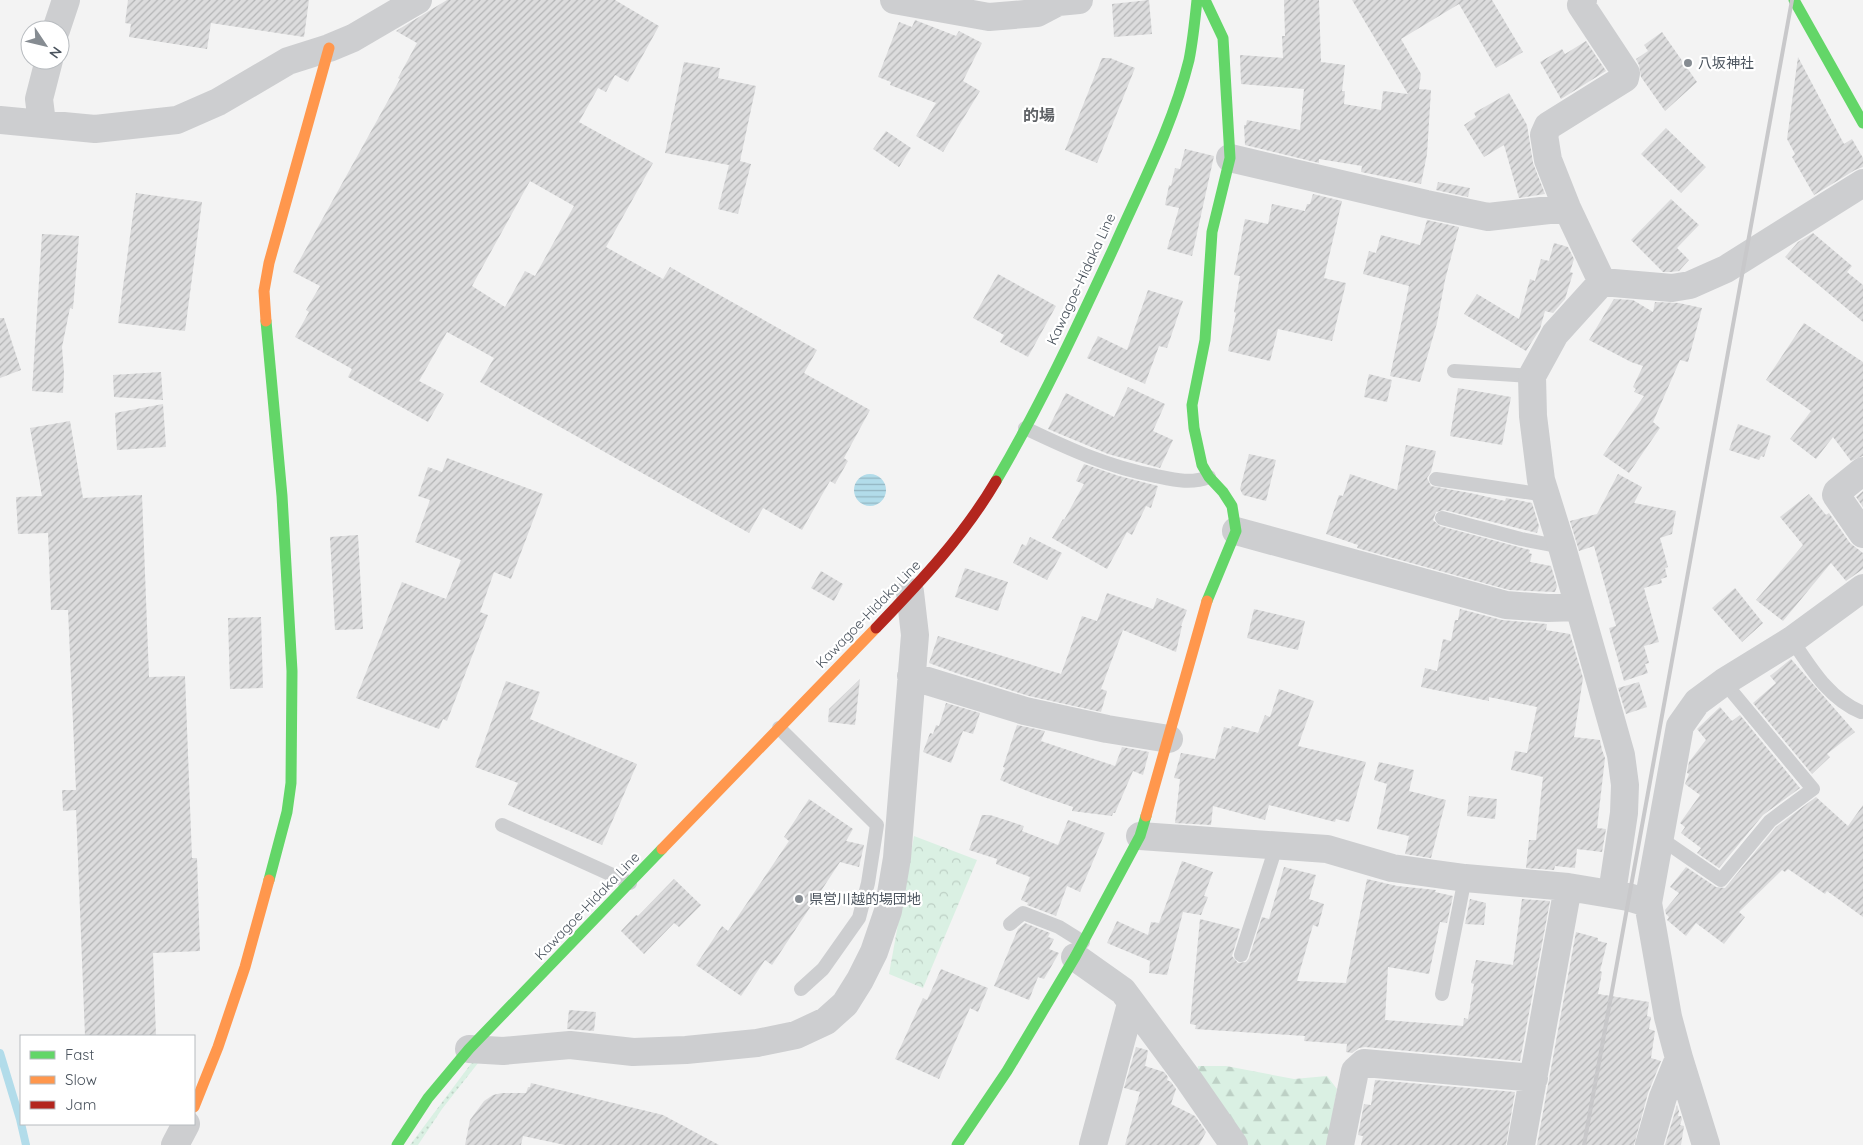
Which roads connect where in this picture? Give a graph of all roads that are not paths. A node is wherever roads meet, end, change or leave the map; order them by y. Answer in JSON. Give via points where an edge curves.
{"nodes":[{"id":1,"x":66,"y":0,"type":"edge"},
{"id":2,"x":418,"y":0,"type":"edge"},
{"id":3,"x":894,"y":0,"type":"edge"},
{"id":4,"x":1198,"y":0,"type":"edge"},
{"id":5,"x":1205,"y":0,"type":"edge"},
{"id":6,"x":1584,"y":0,"type":"edge"},
{"id":7,"x":1794,"y":0,"type":"edge"},
{"id":8,"x":1065,"y":1,"type":"edge"},
{"id":9,"x":59,"y":20,"type":"edge"},
{"id":10,"x":329,"y":48,"type":"junction"},
{"id":11,"x":47,"y":70,"type":"edge"},
{"id":12,"x":0,"y":120,"type":"edge"},
{"id":13,"x":42,"y":123,"type":"junction"},
{"id":14,"x":1863,"y":123,"type":"edge"},
{"id":15,"x":1230,"y":158,"type":"junction"},
{"id":16,"x":1863,"y":183,"type":"edge"},
{"id":17,"x":1567,"y":208,"type":"junction"},
{"id":18,"x":1602,"y":282,"type":"junction"},
{"id":19,"x":1454,"y":371,"type":"dead end"},
{"id":20,"x":1532,"y":376,"type":"junction"},
{"id":21,"x":1025,"y":428,"type":"junction"},
{"id":22,"x":1863,"y":471,"type":"edge"},
{"id":23,"x":1209,"y":477,"type":"junction"},
{"id":24,"x":1436,"y":479,"type":"dead end"},
{"id":25,"x":1546,"y":495,"type":"junction"},
{"id":26,"x":1442,"y":518,"type":"dead end"},
{"id":27,"x":1236,"y":530,"type":"junction"},
{"id":28,"x":1863,"y":534,"type":"edge"},
{"id":29,"x":1562,"y":547,"type":"junction"},
{"id":30,"x":1863,"y":588,"type":"edge"},
{"id":31,"x":910,"y":592,"type":"junction"},
{"id":32,"x":1579,"y":608,"type":"junction"},
{"id":33,"x":1792,"y":640,"type":"junction"},
{"id":34,"x":911,"y":676,"type":"junction"},
{"id":35,"x":1724,"y":682,"type":"junction"},
{"id":36,"x":1861,"y":712,"type":"dead end"},
{"id":37,"x":779,"y":728,"type":"junction"},
{"id":38,"x":1169,"y":739,"type":"junction"},
{"id":39,"x":502,"y":825,"type":"dead end"},
{"id":40,"x":1140,"y":836,"type":"junction"},
{"id":41,"x":1660,"y":838,"type":"junction"},
{"id":42,"x":1277,"y":844,"type":"junction"},
{"id":43,"x":1465,"y":878,"type":"junction"},
{"id":44,"x":630,"y":883,"type":"junction"},
{"id":45,"x":1568,"y":887,"type":"junction"},
{"id":46,"x":1612,"y":893,"type":"junction"},
{"id":47,"x":1648,"y":903,"type":"junction"},
{"id":48,"x":1010,"y":924,"type":"dead end"},
{"id":49,"x":1079,"y":950,"type":"junction"},
{"id":50,"x":1241,"y":955,"type":"dead end"},
{"id":51,"x":801,"y":989,"type":"dead end"},
{"id":52,"x":1442,"y":994,"type":"dead end"},
{"id":53,"x":1132,"y":1004,"type":"junction"},
{"id":54,"x":470,"y":1049,"type":"junction"},
{"id":55,"x":1679,"y":1058,"type":"junction"},
{"id":56,"x":1534,"y":1078,"type":"junction"},
{"id":57,"x":195,"y":1104,"type":"edge"},
{"id":58,"x":185,"y":1125,"type":"edge"},
{"id":59,"x":175,"y":1145,"type":"edge"},
{"id":60,"x":397,"y":1145,"type":"edge"},
{"id":61,"x":957,"y":1145,"type":"edge"},
{"id":62,"x":1093,"y":1145,"type":"edge"},
{"id":63,"x":1234,"y":1145,"type":"edge"},
{"id":64,"x":1340,"y":1145,"type":"edge"},
{"id":65,"x":1521,"y":1145,"type":"edge"},
{"id":66,"x":1649,"y":1145,"type":"edge"},
{"id":67,"x":1706,"y":1145,"type":"edge"}],
"edges":[{"from":1,"to":9,"type":"street"},
{"from":2,"to":10,"type":"street","via":[[354,38]]},
{"from":3,"to":8,"type":"street","via":[[990,17],[1037,13]]},
{"from":4,"to":21,"type":"street","name":"Kawagoe-Hidaka Line","via":[[1190,59],[1169,123],[1099,279]]},
{"from":5,"to":15,"type":"street","via":[[1223,38]]},
{"from":6,"to":17,"type":"street","via":[[1581,5],[1626,73],[1625,78],[1548,126],[1544,136],[1548,160]]},
{"from":7,"to":14,"type":"street"},
{"from":10,"to":13,"type":"street","via":[[288,61],[218,102],[177,120],[95,128]]},
{"from":10,"to":57,"type":"street","via":[[264,291],[282,496],[292,671],[291,783],[287,812],[245,967]]},
{"from":11,"to":13,"type":"street","via":[[40,99]]},
{"from":12,"to":13,"type":"street"},
{"from":15,"to":17,"type":"street","via":[[1488,217]]},
{"from":15,"to":23,"type":"street","via":[[1212,232],[1205,340],[1192,405],[1202,465]]},
{"from":16,"to":18,"type":"street","via":[[1726,269],[1690,285],[1672,288]]},
{"from":17,"to":18,"type":"street"},
{"from":18,"to":20,"type":"street","via":[[1556,334]]},
{"from":19,"to":20,"type":"lane"},
{"from":20,"to":25,"type":"street","via":[[1533,416]]},
{"from":21,"to":23,"type":"lane","via":[[1076,453],[1124,470],[1196,482]]},
{"from":21,"to":31,"type":"street","name":"Kawagoe-Hidaka Line","via":[[986,497],[952,545]]},
{"from":22,"to":28,"type":"street","via":[[1836,495]]},
{"from":23,"to":27,"type":"street","via":[[1232,506]]},
{"from":24,"to":25,"type":"lane"},
{"from":25,"to":29,"type":"street"},
{"from":26,"to":29,"type":"lane"},
{"from":27,"to":32,"type":"street","via":[[1506,605]]},
{"from":27,"to":38,"type":"street","via":[[1202,613]]},
{"from":29,"to":32,"type":"street"},
{"from":30,"to":33,"type":"street"},
{"from":31,"to":34,"type":"street","via":[[915,635]]},
{"from":31,"to":37,"type":"street","name":"Kawagoe-Hidaka Line"},
{"from":32,"to":46,"type":"street","via":[[1621,755],[1625,785]]},
{"from":33,"to":35,"type":"street"},
{"from":33,"to":36,"type":"lane","via":[[1838,700]]},
{"from":34,"to":38,"type":"street","via":[[1025,711]]},
{"from":34,"to":54,"type":"street","via":[[897,858],[888,911],[860,980],[845,1004],[826,1021],[796,1035],[756,1043],[686,1050],[633,1052],[570,1045],[503,1051]]},
{"from":35,"to":41,"type":"street","via":[[1697,702],[1680,726]]},
{"from":35,"to":41,"type":"lane","via":[[1813,789],[1770,821],[1721,880]]},
{"from":37,"to":44,"type":"street","name":"Kawagoe-Hidaka Line"},
{"from":37,"to":51,"type":"lane","via":[[877,825],[859,918],[823,970]]},
{"from":38,"to":40,"type":"street"},
{"from":39,"to":44,"type":"lane"},
{"from":40,"to":42,"type":"street"},
{"from":40,"to":49,"type":"street"},
{"from":41,"to":47,"type":"street"},
{"from":42,"to":43,"type":"street","via":[[1327,849],[1392,868]]},
{"from":42,"to":50,"type":"lane"},
{"from":43,"to":45,"type":"street"},
{"from":43,"to":52,"type":"lane"},
{"from":44,"to":54,"type":"street","name":"Kawagoe-Hidaka Line"},
{"from":45,"to":46,"type":"street"},
{"from":45,"to":56,"type":"street"},
{"from":46,"to":47,"type":"street"},
{"from":47,"to":55,"type":"street","via":[[1668,1017]]},
{"from":48,"to":49,"type":"lane","via":[[1023,913],[1059,927]]},
{"from":49,"to":53,"type":"street","via":[[1123,991]]},
{"from":49,"to":61,"type":"street","via":[[1007,1071]]},
{"from":53,"to":62,"type":"street"},
{"from":53,"to":63,"type":"street"},
{"from":54,"to":60,"type":"street","name":"Kawagoe-Hidaka Line","via":[[428,1098]]},
{"from":55,"to":66,"type":"street"},
{"from":55,"to":67,"type":"street"},
{"from":56,"to":64,"type":"street","via":[[1364,1063],[1355,1071]]},
{"from":56,"to":65,"type":"street"},
{"from":58,"to":59,"type":"street"}]}
